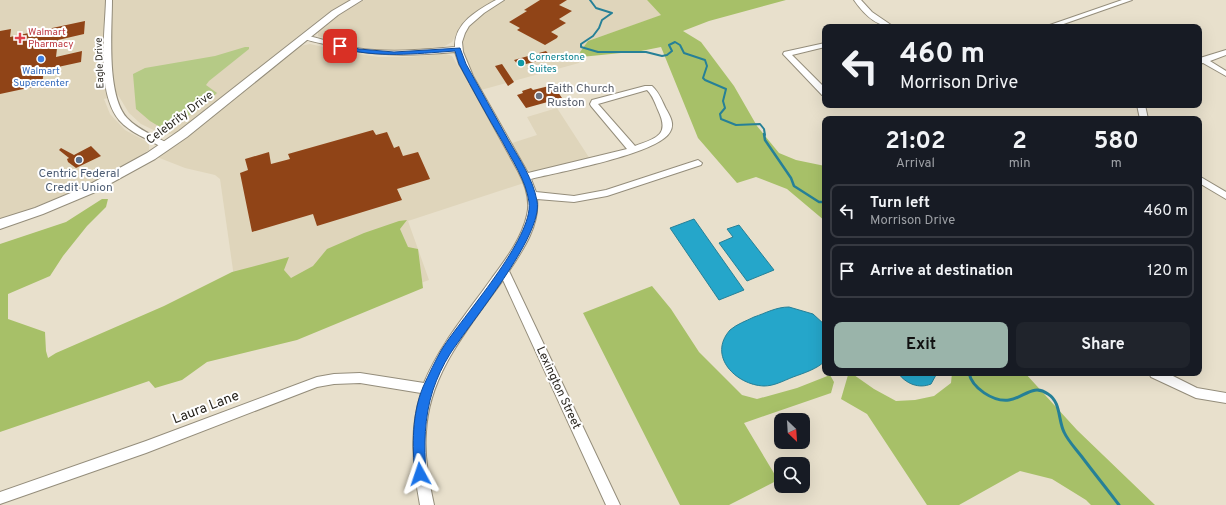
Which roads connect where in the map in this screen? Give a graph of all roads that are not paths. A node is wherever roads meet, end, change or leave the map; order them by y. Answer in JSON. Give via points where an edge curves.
{"nodes":[{"id":1,"x":109,"y":0,"type":"edge"},
{"id":2,"x":357,"y":0,"type":"edge"},
{"id":3,"x":501,"y":0,"type":"edge"},
{"id":4,"x":857,"y":0,"type":"edge"},
{"id":5,"x":1129,"y":0,"type":"edge"},
{"id":6,"x":882,"y":22,"type":"junction"},
{"id":7,"x":878,"y":24,"type":"edge"},
{"id":8,"x":885,"y":24,"type":"edge"},
{"id":9,"x":1056,"y":24,"type":"edge"},
{"id":10,"x":305,"y":37,"type":"junction"},
{"id":11,"x":822,"y":46,"type":"edge"},
{"id":12,"x":458,"y":49,"type":"junction"},
{"id":13,"x":1226,"y":52,"type":"edge"},
{"id":14,"x":1202,"y":61,"type":"edge"},
{"id":15,"x":1202,"y":62,"type":"edge"},
{"id":16,"x":1226,"y":74,"type":"edge"},
{"id":17,"x":822,"y":90,"type":"edge"},
{"id":18,"x":166,"y":146,"type":"junction"},
{"id":19,"x":633,"y":150,"type":"junction"},
{"id":20,"x":698,"y":163,"type":"dead end"},
{"id":21,"x":525,"y":177,"type":"junction"},
{"id":22,"x":1202,"y":181,"type":"edge"},
{"id":23,"x":532,"y":195,"type":"junction"},
{"id":24,"x":1226,"y":196,"type":"edge"},
{"id":25,"x":0,"y":224,"type":"edge"},
{"id":26,"x":504,"y":271,"type":"junction"},
{"id":27,"x":1161,"y":376,"type":"edge"},
{"id":28,"x":428,"y":389,"type":"junction"},
{"id":29,"x":1226,"y":398,"type":"edge"},
{"id":30,"x":0,"y":498,"type":"edge"},
{"id":31,"x":427,"y":505,"type":"edge"},
{"id":32,"x":613,"y":505,"type":"edge"}],
"edges":[{"from":1,"to":18,"type":"street","name":"Eagle Drive","via":[[109,76],[113,102],[127,123]]},
{"from":2,"to":10,"type":"street","name":"Celebrity Drive","via":[[334,13]]},
{"from":3,"to":12,"type":"street","via":[[479,13],[463,28],[458,36]]},
{"from":4,"to":6,"type":"street","via":[[866,11]]},
{"from":5,"to":9,"type":"street"},
{"from":6,"to":7,"type":"street"},
{"from":6,"to":8,"type":"street"},
{"from":10,"to":12,"type":"street","via":[[373,53]]},
{"from":10,"to":18,"type":"street","name":"Celebrity Drive"},
{"from":11,"to":17,"type":"street","via":[[788,54]]},
{"from":12,"to":21,"type":"street","via":[[465,69]]},
{"from":13,"to":14,"type":"street"},
{"from":15,"to":16,"type":"street"},
{"from":18,"to":25,"type":"street","name":"Celebrity Drive","via":[[89,190]]},
{"from":19,"to":19,"type":"street","via":[[660,138],[668,127],[649,88],[594,104]]},
{"from":19,"to":21,"type":"street"},
{"from":20,"to":23,"type":"street","via":[[607,193],[568,199]]},
{"from":21,"to":23,"type":"street"},
{"from":22,"to":24,"type":"street"},
{"from":23,"to":26,"type":"street","via":[[532,217],[527,232]]},
{"from":26,"to":28,"type":"street","via":[[446,352]]},
{"from":26,"to":32,"type":"street","name":"Lexington Street"},
{"from":27,"to":29,"type":"street","via":[[1196,393]]},
{"from":28,"to":30,"type":"street","name":"Laura Lane","via":[[360,378],[317,382],[146,447]]},
{"from":28,"to":31,"type":"street","via":[[418,443],[420,474]]}]}
